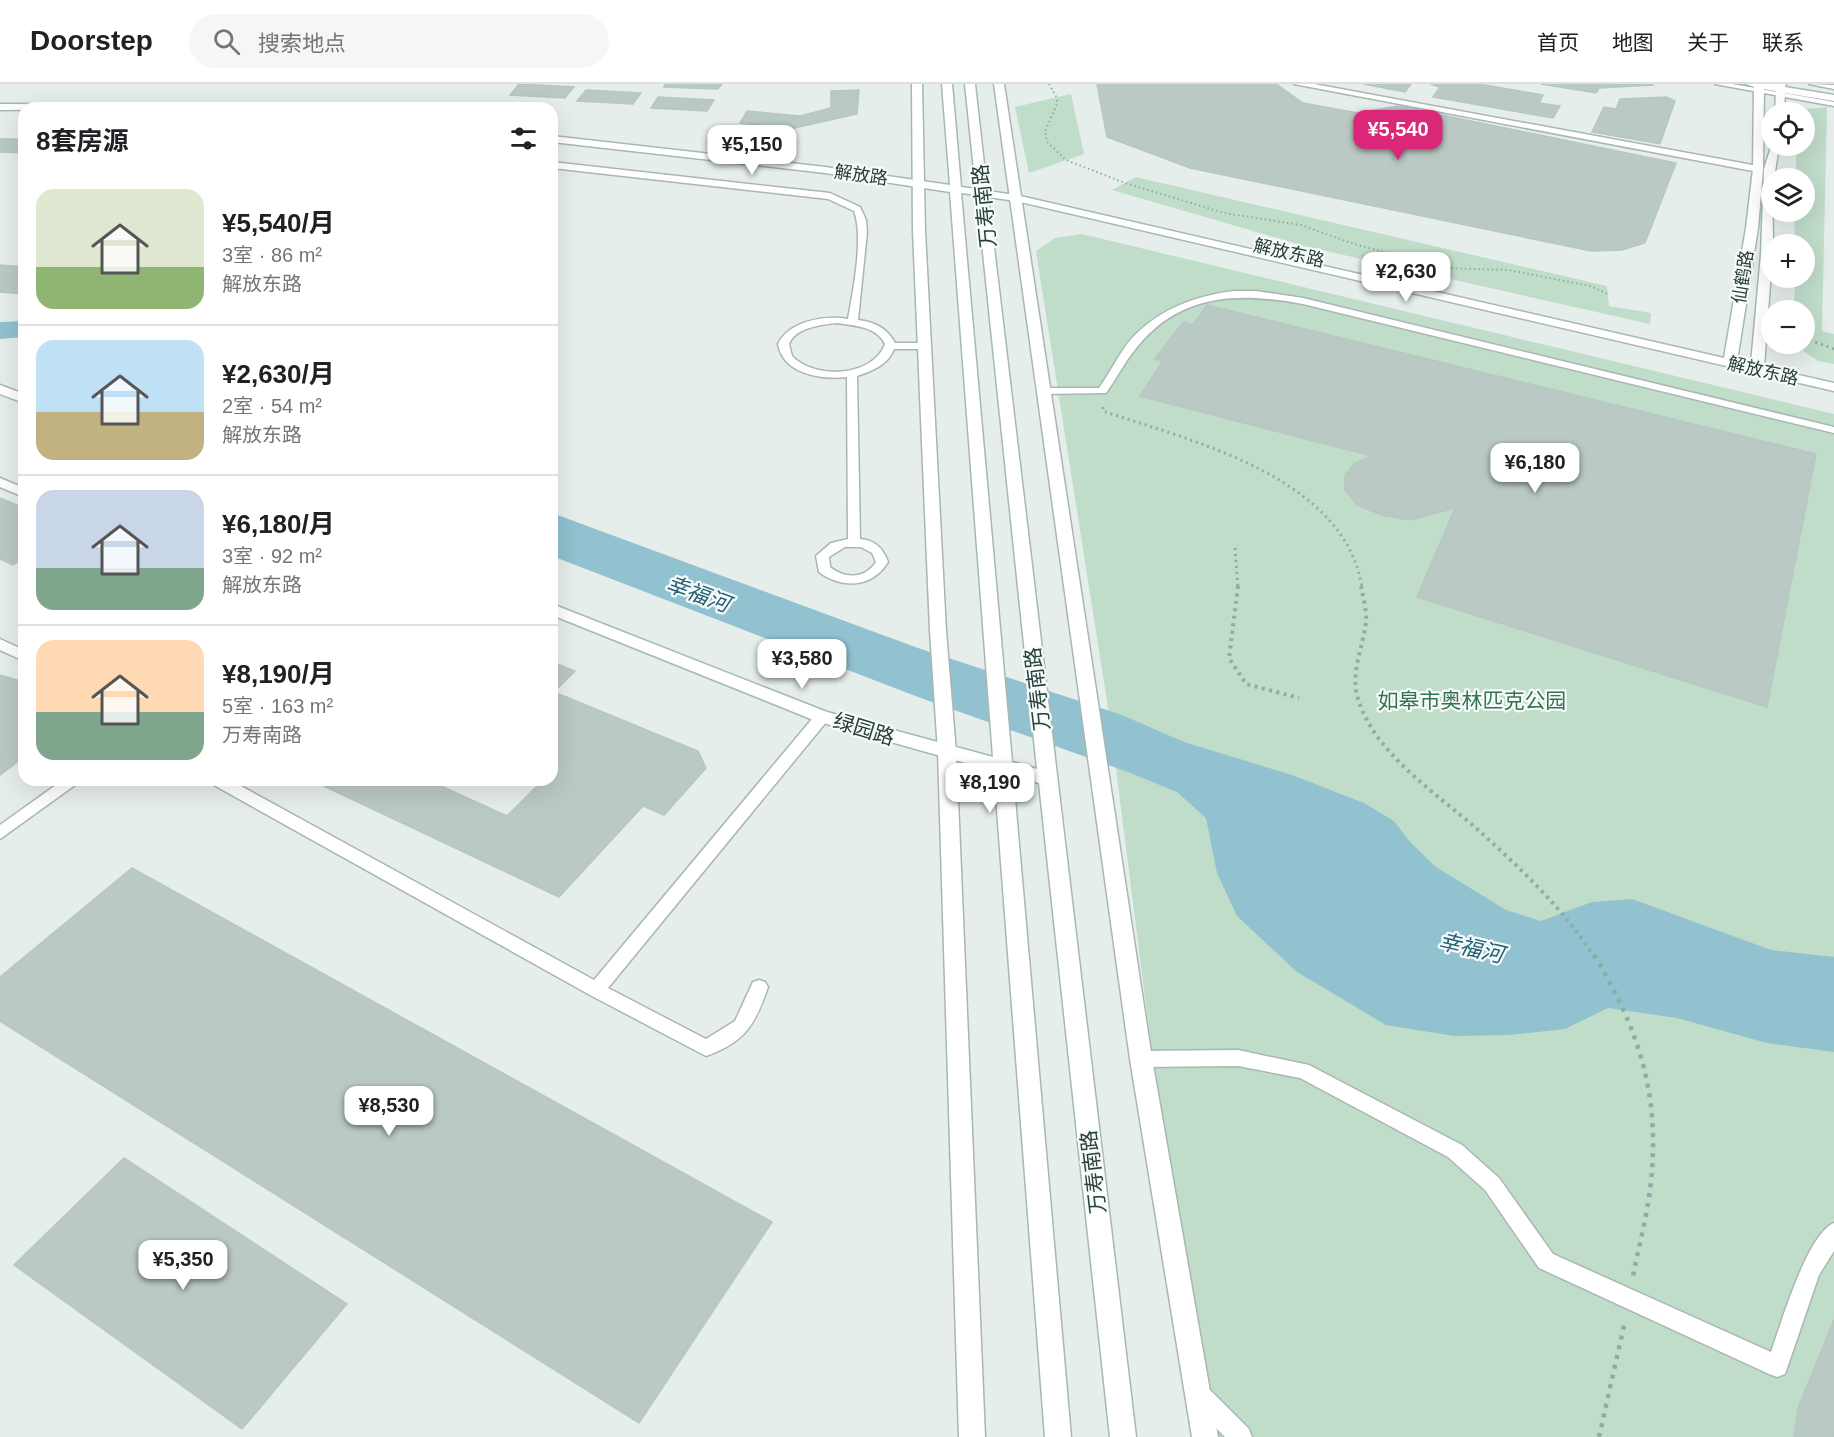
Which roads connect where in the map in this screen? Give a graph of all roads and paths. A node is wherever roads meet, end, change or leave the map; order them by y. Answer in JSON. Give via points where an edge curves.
{"nodes":[{"id":1,"x":916,"y":84,"type":"edge"},
{"id":2,"x":947,"y":84,"type":"edge"},
{"id":3,"x":970,"y":84,"type":"edge"},
{"id":4,"x":999,"y":84,"type":"edge"},
{"id":5,"x":1049,"y":84,"type":"edge"},
{"id":6,"x":1299,"y":84,"type":"edge"},
{"id":7,"x":1719,"y":84,"type":"edge"},
{"id":8,"x":1813,"y":84,"type":"edge"},
{"id":9,"x":1758,"y":86,"type":"edge"},
{"id":10,"x":1834,"y":87,"type":"edge"},
{"id":11,"x":1781,"y":88,"type":"edge"},
{"id":12,"x":1834,"y":93,"type":"edge"},
{"id":13,"x":1834,"y":98,"type":"edge"},
{"id":14,"x":1834,"y":104,"type":"edge"},
{"id":15,"x":0,"y":107,"type":"edge"},
{"id":16,"x":18,"y":107,"type":"edge"},
{"id":17,"x":0,"y":112,"type":"edge"},
{"id":18,"x":18,"y":112,"type":"edge"},
{"id":19,"x":558,"y":133,"type":"edge"},
{"id":20,"x":558,"y":140,"type":"edge"},
{"id":21,"x":1772,"y":156,"type":"edge"},
{"id":22,"x":558,"y":166,"type":"edge"},
{"id":23,"x":1758,"y":169,"type":"junction"},
{"id":24,"x":919,"y":178,"type":"junction"},
{"id":25,"x":955,"y":184,"type":"junction"},
{"id":26,"x":982,"y":189,"type":"junction"},
{"id":27,"x":1015,"y":194,"type":"junction"},
{"id":28,"x":1608,"y":294,"type":"dead end"},
{"id":29,"x":853,"y":321,"type":"junction"},
{"id":30,"x":1815,"y":342,"type":"edge"},
{"id":31,"x":891,"y":346,"type":"junction"},
{"id":32,"x":925,"y":346,"type":"junction"},
{"id":33,"x":1834,"y":349,"type":"edge"},
{"id":34,"x":1731,"y":359,"type":"junction"},
{"id":35,"x":1758,"y":365,"type":"junction"},
{"id":36,"x":852,"y":373,"type":"junction"},
{"id":37,"x":1834,"y":378,"type":"edge"},
{"id":38,"x":1834,"y":387,"type":"edge"},
{"id":39,"x":0,"y":389,"type":"edge"},
{"id":40,"x":1045,"y":391,"type":"junction"},
{"id":41,"x":1102,"y":391,"type":"junction"},
{"id":42,"x":18,"y":396,"type":"edge"},
{"id":43,"x":1834,"y":430,"type":"edge"},
{"id":44,"x":0,"y":482,"type":"edge"},
{"id":45,"x":18,"y":490,"type":"edge"},
{"id":46,"x":854,"y":542,"type":"dead end"},
{"id":47,"x":1235,"y":548,"type":"dead end"},
{"id":48,"x":558,"y":611,"type":"edge"},
{"id":49,"x":0,"y":644,"type":"edge"},
{"id":50,"x":18,"y":653,"type":"edge"},
{"id":51,"x":1299,"y":698,"type":"dead end"},
{"id":52,"x":822,"y":717,"type":"junction"},
{"id":53,"x":947,"y":752,"type":"junction"},
{"id":54,"x":1004,"y":766,"type":"junction"},
{"id":55,"x":1048,"y":779,"type":"junction"},
{"id":56,"x":66,"y":786,"type":"edge"},
{"id":57,"x":229,"y":786,"type":"edge"},
{"id":58,"x":0,"y":833,"type":"edge"},
{"id":59,"x":759,"y":987,"type":"dead end"},
{"id":60,"x":596,"y":990,"type":"junction"},
{"id":61,"x":1141,"y":1059,"type":"junction"},
{"id":62,"x":1834,"y":1233,"type":"edge"},
{"id":63,"x":1628,"y":1301,"type":"junction"},
{"id":64,"x":1198,"y":1394,"type":"junction"},
{"id":65,"x":972,"y":1437,"type":"edge"},
{"id":66,"x":1058,"y":1437,"type":"edge"},
{"id":67,"x":1123,"y":1437,"type":"edge"},
{"id":68,"x":1205,"y":1437,"type":"edge"},
{"id":69,"x":1241,"y":1437,"type":"edge"},
{"id":70,"x":1599,"y":1437,"type":"edge"}],
"edges":[{"from":1,"to":24,"type":"street"},
{"from":2,"to":25,"type":"street","name":"万寿南路"},
{"from":3,"to":26,"type":"street","name":"万寿南路"},
{"from":4,"to":27,"type":"street"},
{"from":5,"to":28,"type":"path","via":[[1057,104],[1045,131],[1047,142],[1066,160],[1196,207],[1301,225],[1443,268],[1508,270],[1590,286]]},
{"from":6,"to":23,"type":"street"},
{"from":7,"to":9,"type":"lane"},
{"from":8,"to":10,"type":"lane"},
{"from":9,"to":11,"type":"street"},
{"from":9,"to":23,"type":"street","name":"仙鹤路"},
{"from":11,"to":12,"type":"street"},
{"from":11,"to":13,"type":"street"},
{"from":11,"to":14,"type":"lane"},
{"from":15,"to":16,"type":"street"},
{"from":17,"to":18,"type":"street"},
{"from":19,"to":24,"type":"street","name":"解放路"},
{"from":20,"to":24,"type":"street","name":"解放路"},
{"from":21,"to":35,"type":"street","name":"仙鹤路"},
{"from":22,"to":29,"type":"lane","via":[[831,196],[848,203],[859,212],[861,223]]},
{"from":23,"to":34,"type":"street","name":"仙鹤路"},
{"from":24,"to":25,"type":"street","name":"解放路"},
{"from":24,"to":32,"type":"street"},
{"from":25,"to":26,"type":"street","name":"解放东路"},
{"from":25,"to":54,"type":"street","name":"万寿南路"},
{"from":26,"to":27,"type":"street","name":"解放东路"},
{"from":26,"to":55,"type":"street","name":"万寿南路"},
{"from":27,"to":34,"type":"street","name":"解放东路"},
{"from":27,"to":40,"type":"street"},
{"from":29,"to":31,"type":"lane","via":[[880,330]]},
{"from":29,"to":36,"type":"lane","via":[[828,321],[804,327],[785,342],[784,351],[789,360],[808,370]]},
{"from":30,"to":33,"type":"path"},
{"from":31,"to":32,"type":"lane"},
{"from":31,"to":36,"type":"lane","via":[[881,362]]},
{"from":32,"to":53,"type":"street"},
{"from":34,"to":35,"type":"street","name":"解放东路"},
{"from":35,"to":37,"type":"street","name":"解放东路"},
{"from":35,"to":38,"type":"street","name":"解放东路"},
{"from":36,"to":46,"type":"lane"},
{"from":39,"to":42,"type":"street"},
{"from":40,"to":41,"type":"lane"},
{"from":40,"to":61,"type":"street"},
{"from":41,"to":43,"type":"lane","via":[[1134,344],[1169,311],[1242,292],[1274,294]]},
{"from":41,"to":63,"type":"path","via":[[1103,411],[1188,437],[1264,468],[1305,498],[1337,530],[1361,575],[1366,618],[1354,670],[1357,702],[1373,729],[1407,769],[1524,872],[1589,946],[1619,993],[1646,1060],[1653,1117],[1652,1179]]},
{"from":44,"to":45,"type":"lane"},
{"from":47,"to":51,"type":"path","via":[[1238,590],[1229,658],[1246,684]]},
{"from":48,"to":52,"type":"street","name":"绿园路"},
{"from":49,"to":50,"type":"lane"},
{"from":52,"to":53,"type":"street","name":"绿园路"},
{"from":52,"to":60,"type":"lane"},
{"from":53,"to":54,"type":"street","name":"绿园路"},
{"from":53,"to":65,"type":"street"},
{"from":54,"to":55,"type":"street","name":"绿园路"},
{"from":54,"to":66,"type":"street","name":"万寿南路"},
{"from":55,"to":67,"type":"street","name":"万寿南路"},
{"from":56,"to":58,"type":"lane"},
{"from":57,"to":60,"type":"lane"},
{"from":59,"to":60,"type":"lane","via":[[750,1014],[737,1033],[706,1048]]},
{"from":61,"to":63,"type":"lane","via":[[1238,1058],[1303,1071],[1455,1151],[1492,1184],[1546,1262]]},
{"from":61,"to":64,"type":"street"},
{"from":62,"to":63,"type":"lane","via":[[1811,1270],[1777,1366]]},
{"from":63,"to":70,"type":"path"},
{"from":64,"to":68,"type":"street"},
{"from":64,"to":69,"type":"lane"}]}
